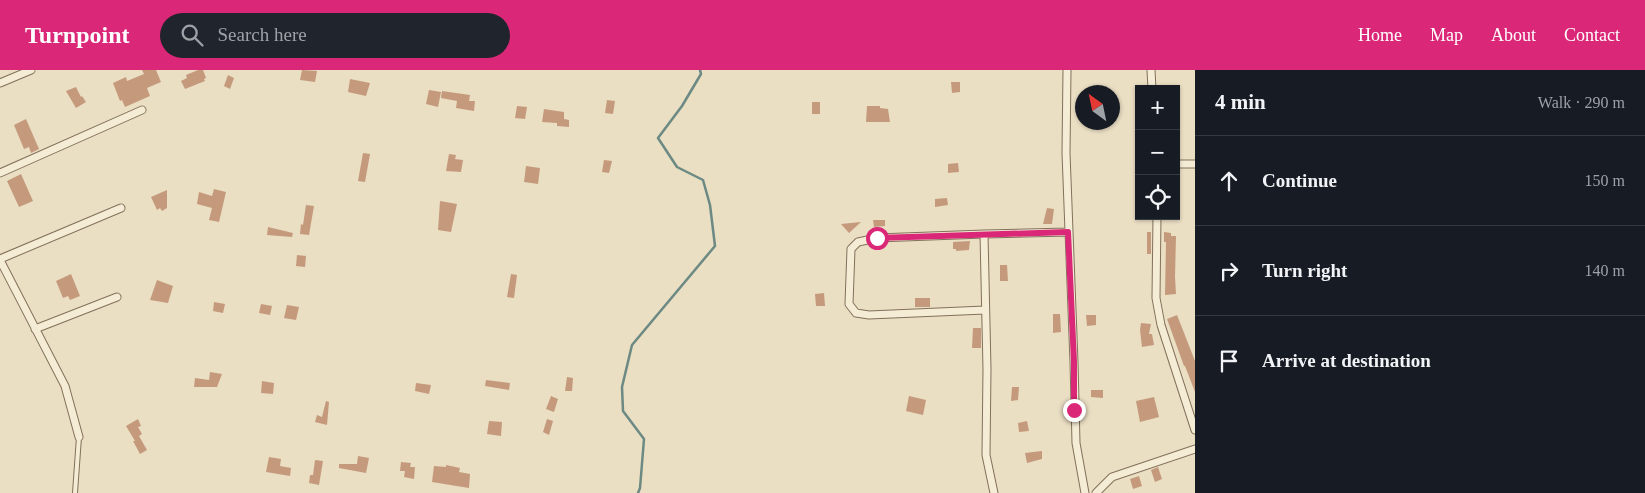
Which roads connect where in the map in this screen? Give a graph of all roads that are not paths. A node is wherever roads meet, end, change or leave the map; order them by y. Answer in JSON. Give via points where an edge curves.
{"nodes":[{"id":1,"x":31,"y":70,"type":"edge"},
{"id":2,"x":1067,"y":70,"type":"edge"},
{"id":3,"x":1151,"y":70,"type":"edge"},
{"id":4,"x":0,"y":83,"type":"edge"},
{"id":5,"x":1152,"y":85,"type":"edge"},
{"id":6,"x":142,"y":110,"type":"dead end"},
{"id":7,"x":1180,"y":164,"type":"edge"},
{"id":8,"x":1195,"y":164,"type":"edge"},
{"id":9,"x":0,"y":172,"type":"edge"},
{"id":10,"x":121,"y":208,"type":"dead end"},
{"id":11,"x":1157,"y":220,"type":"edge"},
{"id":12,"x":1068,"y":232,"type":"junction"},
{"id":13,"x":984,"y":234,"type":"junction"},
{"id":14,"x":0,"y":260,"type":"edge"},
{"id":15,"x":117,"y":297,"type":"dead end"},
{"id":16,"x":985,"y":310,"type":"junction"},
{"id":17,"x":35,"y":329,"type":"junction"},
{"id":18,"x":1195,"y":430,"type":"edge"},
{"id":19,"x":79,"y":437,"type":"joint"},
{"id":20,"x":1195,"y":449,"type":"edge"},
{"id":21,"x":75,"y":493,"type":"edge"},
{"id":22,"x":994,"y":493,"type":"edge"},
{"id":23,"x":1085,"y":493,"type":"edge"},
{"id":24,"x":1096,"y":493,"type":"edge"}],
"edges":[{"from":1,"to":4,"type":"street"},
{"from":2,"to":12,"type":"street"},
{"from":3,"to":5,"type":"street"},
{"from":6,"to":9,"type":"street"},
{"from":7,"to":8,"type":"street"},
{"from":10,"to":14,"type":"street"},
{"from":11,"to":18,"type":"street","via":[[1156,298],[1161,325]]},
{"from":12,"to":13,"type":"street"},
{"from":12,"to":23,"type":"street","via":[[1076,443]]},
{"from":13,"to":16,"type":"street"},
{"from":13,"to":16,"type":"street","via":[[877,238],[858,242],[851,250],[849,304],[856,313],[869,315]]},
{"from":14,"to":17,"type":"street"},
{"from":15,"to":17,"type":"street"},
{"from":16,"to":22,"type":"street","via":[[986,455]]},
{"from":17,"to":19,"type":"street","via":[[66,386]]},
{"from":19,"to":21,"type":"lane"},
{"from":20,"to":24,"type":"street","via":[[1112,476]]}]}
